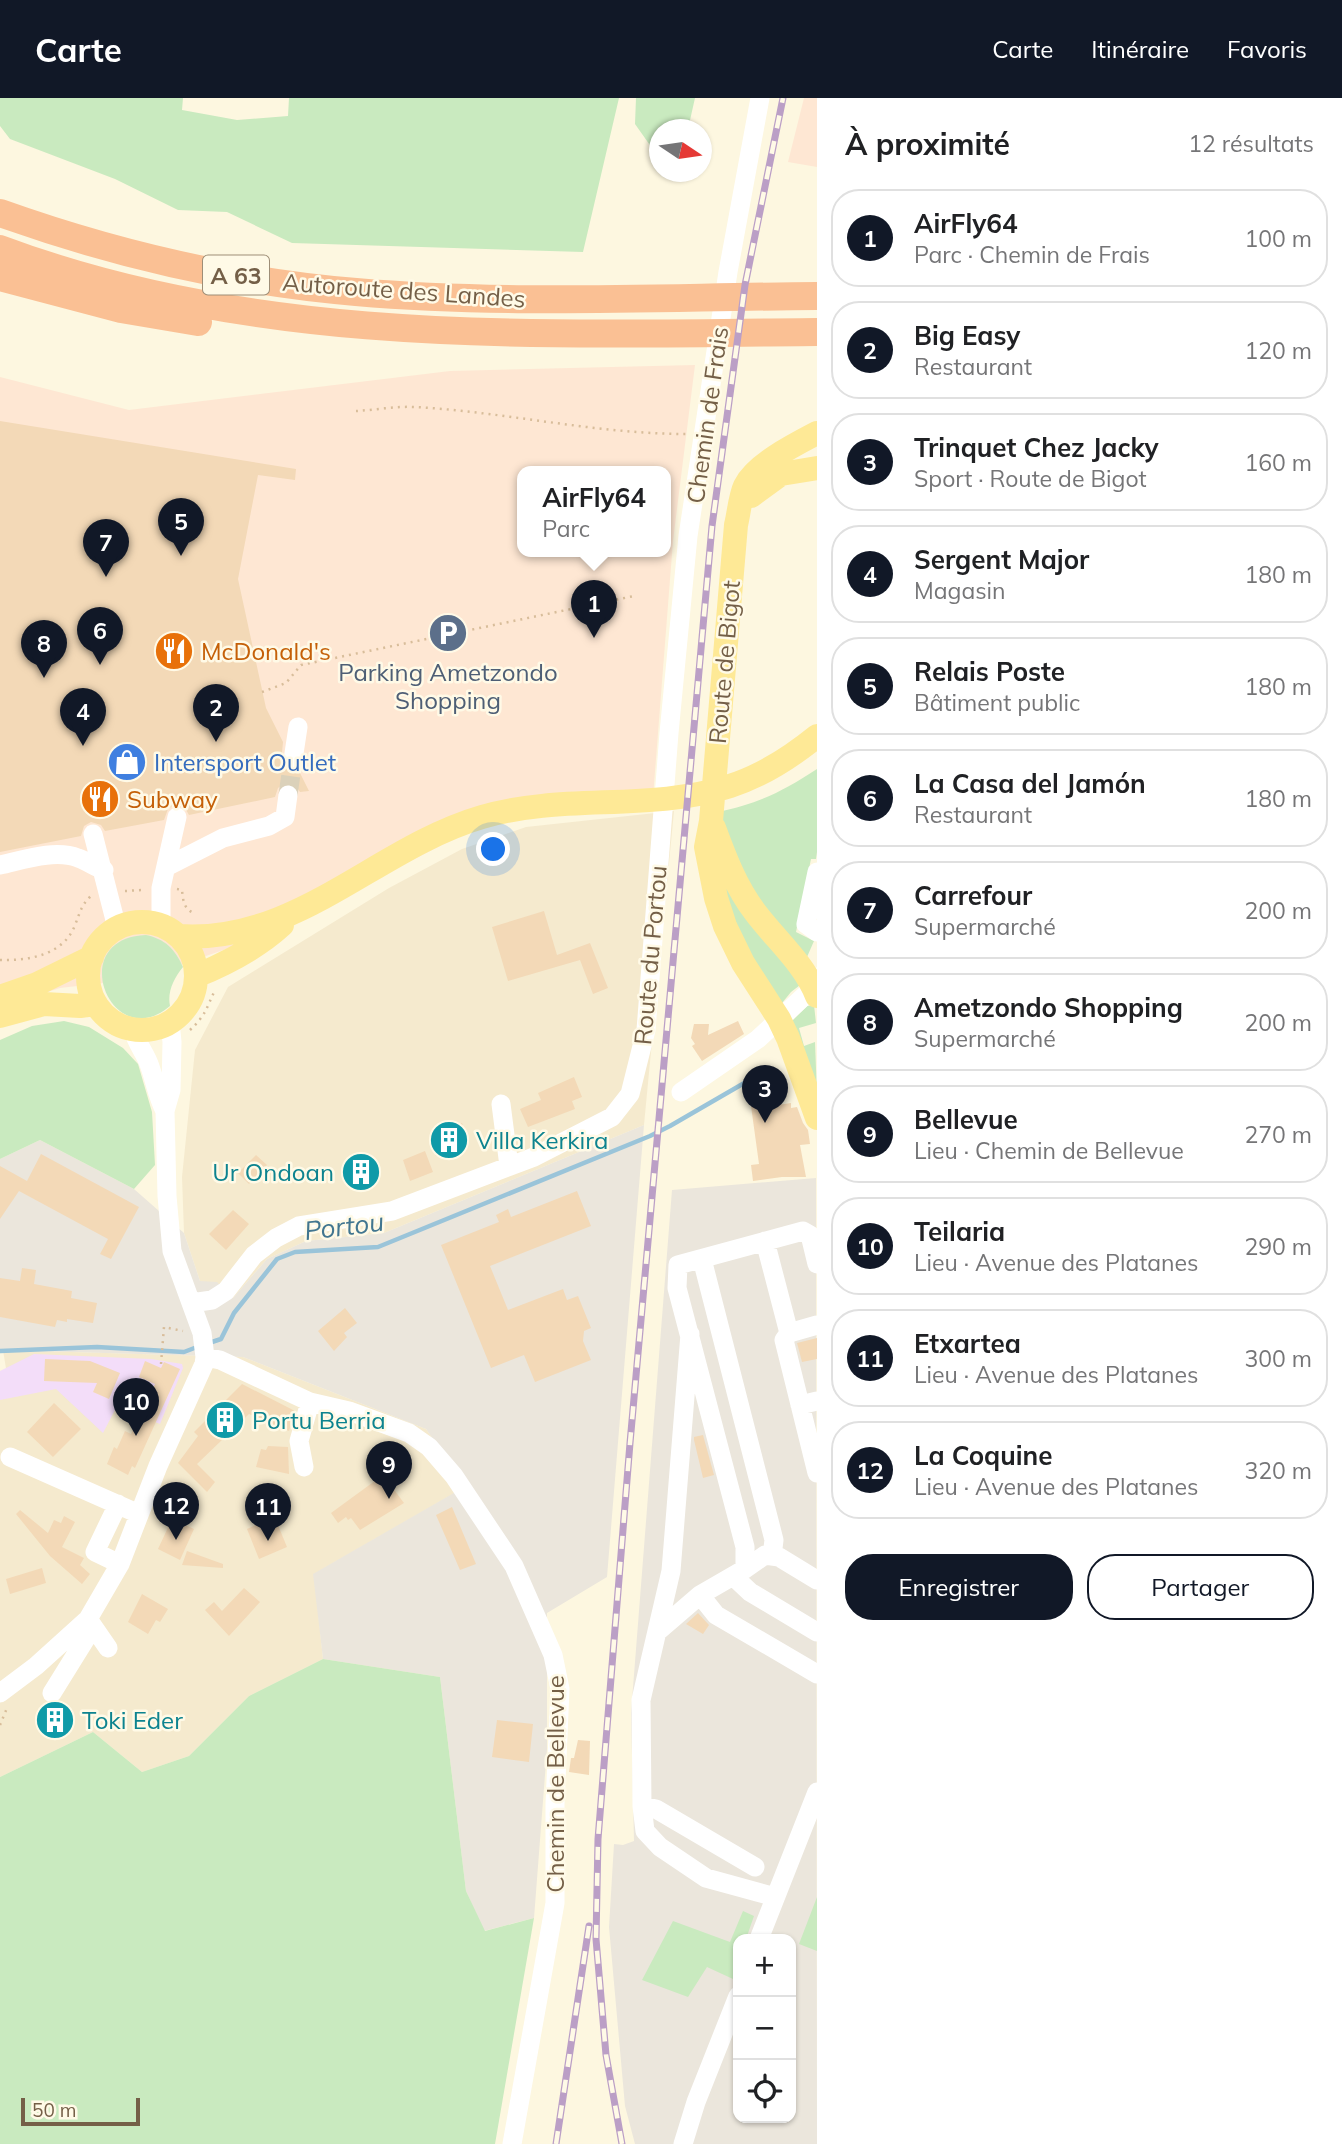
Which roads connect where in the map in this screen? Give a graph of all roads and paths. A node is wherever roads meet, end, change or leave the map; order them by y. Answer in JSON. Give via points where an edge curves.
{"nodes":[{"id":1,"x":760,"y":98,"type":"edge"},
{"id":2,"x":0,"y":213,"type":"edge"},
{"id":3,"x":0,"y":249,"type":"edge"},
{"id":4,"x":0,"y":277,"type":"edge"},
{"id":5,"x":817,"y":296,"type":"edge"},
{"id":6,"x":318,"y":322,"type":"junction"},
{"id":7,"x":817,"y":332,"type":"edge"},
{"id":8,"x":356,"y":411,"type":"dead end"},
{"id":9,"x":817,"y":433,"type":"edge"},
{"id":10,"x":703,"y":434,"type":"junction"},
{"id":11,"x":817,"y":468,"type":"edge"},
{"id":12,"x":741,"y":502,"type":"junction"},
{"id":13,"x":634,"y":596,"type":"dead end"},
{"id":14,"x":262,"y":692,"type":"dead end"},
{"id":15,"x":298,"y":727,"type":"dead end"},
{"id":16,"x":669,"y":733,"type":"joint"},
{"id":17,"x":817,"y":736,"type":"edge"},
{"id":18,"x":293,"y":760,"type":"tunnel mouth"},
{"id":19,"x":288,"y":795,"type":"tunnel mouth"},
{"id":20,"x":177,"y":817,"type":"dead end"},
{"id":21,"x":711,"y":821,"type":"junction"},
{"id":22,"x":93,"y":834,"type":"dead end"},
{"id":23,"x":0,"y":865,"type":"edge"},
{"id":24,"x":166,"y":867,"type":"junction"},
{"id":25,"x":104,"y":870,"type":"junction"},
{"id":26,"x":817,"y":872,"type":"edge"},
{"id":27,"x":161,"y":888,"type":"junction"},
{"id":28,"x":109,"y":892,"type":"junction"},
{"id":29,"x":295,"y":912,"type":"junction"},
{"id":30,"x":200,"y":916,"type":"dead end"},
{"id":31,"x":117,"y":928,"type":"junction"},
{"id":32,"x":170,"y":930,"type":"junction"},
{"id":33,"x":817,"y":932,"type":"edge"},
{"id":34,"x":92,"y":957,"type":"junction"},
{"id":35,"x":0,"y":960,"type":"edge"},
{"id":36,"x":196,"y":976,"type":"junction"},
{"id":37,"x":222,"y":981,"type":"dead end"},
{"id":38,"x":816,"y":986,"type":"edge"},
{"id":39,"x":0,"y":997,"type":"edge"},
{"id":40,"x":96,"y":1004,"type":"junction"},
{"id":41,"x":0,"y":1016,"type":"edge"},
{"id":42,"x":779,"y":1019,"type":"junction"},
{"id":43,"x":179,"y":1027,"type":"junction"},
{"id":44,"x":133,"y":1029,"type":"junction"},
{"id":45,"x":681,"y":1092,"type":"dead end"},
{"id":46,"x":501,"y":1104,"type":"dead end"},
{"id":47,"x":165,"y":1111,"type":"junction"},
{"id":48,"x":817,"y":1118,"type":"edge"},
{"id":49,"x":509,"y":1166,"type":"junction"},
{"id":50,"x":765,"y":1241,"type":"junction"},
{"id":51,"x":702,"y":1259,"type":"junction"},
{"id":52,"x":817,"y":1264,"type":"edge"},
{"id":53,"x":191,"y":1303,"type":"junction"},
{"id":54,"x":817,"y":1325,"type":"edge"},
{"id":55,"x":195,"y":1333,"type":"junction"},
{"id":56,"x":789,"y":1333,"type":"junction"},
{"id":57,"x":690,"y":1334,"type":"junction"},
{"id":58,"x":205,"y":1357,"type":"junction"},
{"id":59,"x":161,"y":1362,"type":"dead end"},
{"id":60,"x":310,"y":1402,"type":"junction"},
{"id":61,"x":808,"y":1403,"type":"edge"},
{"id":62,"x":10,"y":1457,"type":"dead end"},
{"id":63,"x":304,"y":1467,"type":"dead end"},
{"id":64,"x":817,"y":1474,"type":"edge"},
{"id":65,"x":118,"y":1504,"type":"junction"},
{"id":66,"x":139,"y":1514,"type":"junction"},
{"id":67,"x":772,"y":1556,"type":"junction"},
{"id":68,"x":120,"y":1563,"type":"junction"},
{"id":69,"x":739,"y":1573,"type":"junction"},
{"id":70,"x":817,"y":1580,"type":"edge"},
{"id":71,"x":700,"y":1595,"type":"junction"},
{"id":72,"x":90,"y":1623,"type":"junction"},
{"id":73,"x":657,"y":1632,"type":"junction"},
{"id":74,"x":817,"y":1632,"type":"edge"},
{"id":75,"x":108,"y":1648,"type":"dead end"},
{"id":76,"x":817,"y":1674,"type":"edge"},
{"id":77,"x":0,"y":1693,"type":"edge"},
{"id":78,"x":52,"y":1693,"type":"dead end"},
{"id":79,"x":817,"y":1792,"type":"edge"},
{"id":80,"x":642,"y":1806,"type":"junction"},
{"id":81,"x":754,"y":1867,"type":"dead end"},
{"id":82,"x":775,"y":1897,"type":"junction"},
{"id":83,"x":761,"y":1934,"type":"edge"},
{"id":84,"x":738,"y":1997,"type":"edge"},
{"id":85,"x":512,"y":2144,"type":"edge"},
{"id":86,"x":683,"y":2144,"type":"edge"}],
"edges":[{"from":1,"to":10,"type":"street","name":"Chemin de Frais"},
{"from":2,"to":5,"type":"highway","name":"Autoroute des Landes","number":"A 63","via":[[142,257],[354,292],[479,299]]},
{"from":3,"to":6,"type":"highway","name":"Autoroute des Landes","number":"A 63","via":[[164,296]]},
{"from":4,"to":6,"type":"highway","via":[[121,309],[251,331]]},
{"from":6,"to":7,"type":"highway","name":"Autoroute des Landes","number":"A 63","via":[[483,332]]},
{"from":8,"to":10,"type":"path","via":[[412,407],[646,434]]},
{"from":9,"to":12,"type":"main road","name":"Route de Bigot","via":[[767,463],[746,485]]},
{"from":10,"to":16,"type":"street","name":"Chemin de Frais"},
{"from":11,"to":12,"type":"main road","via":[[781,474]]},
{"from":12,"to":21,"type":"main road","name":"Route de Bigot"},
{"from":13,"to":14,"type":"path","via":[[301,665],[286,684]]},
{"from":15,"to":18,"type":"street"},
{"from":16,"to":49,"type":"street","name":"Route du Portou","via":[[646,1030],[630,1094],[612,1117]]},
{"from":17,"to":29,"type":"main road","via":[[774,766],[730,786],[679,796],[541,806],[481,817]]},
{"from":19,"to":24,"type":"street","via":[[285,817],[223,838]]},
{"from":20,"to":24,"type":"street"},
{"from":21,"to":38,"type":"main road","name":"Route de Bigot","via":[[741,892]]},
{"from":21,"to":42,"type":"main road","name":"Route de Bigot","via":[[706,846],[725,926]]},
{"from":22,"to":25,"type":"street"},
{"from":23,"to":25,"type":"street","via":[[64,855]]},
{"from":24,"to":27,"type":"street"},
{"from":25,"to":28,"type":"street"},
{"from":26,"to":33,"type":"street","via":[[806,924]]},
{"from":27,"to":28,"type":"path"},
{"from":27,"to":30,"type":"path","via":[[183,890],[184,904]]},
{"from":27,"to":32,"type":"street"},
{"from":28,"to":31,"type":"street"},
{"from":28,"to":35,"type":"path","via":[[92,895],[84,902],[66,941],[54,949],[21,961]]},
{"from":29,"to":32,"type":"main road","via":[[239,933],[203,937]]},
{"from":29,"to":36,"type":"main road","via":[[264,941]]},
{"from":31,"to":32,"type":"main road","via":[[146,922]]},
{"from":31,"to":34,"type":"main road"},
{"from":32,"to":36,"type":"main road","via":[[191,954]]},
{"from":34,"to":39,"type":"main road"},
{"from":34,"to":40,"type":"main road","via":[[89,981]]},
{"from":36,"to":43,"type":"main road"},
{"from":37,"to":43,"type":"path","via":[[202,1018]]},
{"from":38,"to":42,"type":"street"},
{"from":40,"to":41,"type":"main road","via":[[44,1004]]},
{"from":40,"to":44,"type":"main road","via":[[106,1016]]},
{"from":42,"to":45,"type":"street"},
{"from":42,"to":48,"type":"main road","name":"Route de Bigot"},
{"from":43,"to":44,"type":"main road"},
{"from":43,"to":47,"type":"street","via":[[172,1042],[171,1090]]},
{"from":44,"to":47,"type":"street"},
{"from":46,"to":49,"type":"street"},
{"from":47,"to":53,"type":"street","via":[[172,1251]]},
{"from":49,"to":53,"type":"street","name":"Route du Portou","via":[[392,1212],[299,1226],[254,1255],[226,1291],[212,1300]]},
{"from":50,"to":51,"type":"street"},
{"from":50,"to":52,"type":"street","via":[[803,1231],[810,1235]]},
{"from":50,"to":56,"type":"street"},
{"from":51,"to":57,"type":"street","via":[[678,1265],[677,1288]]},
{"from":51,"to":67,"type":"street","via":[[774,1541]]},
{"from":53,"to":55,"type":"street"},
{"from":54,"to":56,"type":"street"},
{"from":55,"to":58,"type":"street"},
{"from":55,"to":59,"type":"path","via":[[163,1327]]},
{"from":56,"to":61,"type":"street","via":[[785,1339]]},
{"from":57,"to":69,"type":"street","via":[[745,1547]]},
{"from":57,"to":73,"type":"street","via":[[671,1571]]},
{"from":58,"to":60,"type":"street","name":"Chemin de Bellevue"},
{"from":58,"to":66,"type":"street"},
{"from":60,"to":63,"type":"street","via":[[299,1441]]},
{"from":60,"to":85,"type":"street","name":"Chemin de Bellevue","via":[[409,1433],[429,1447],[514,1566],[553,1655],[560,1689],[555,1903]]},
{"from":61,"to":64,"type":"street"},
{"from":62,"to":65,"type":"street"},
{"from":65,"to":66,"type":"street"},
{"from":65,"to":68,"type":"street","via":[[95,1552]]},
{"from":66,"to":68,"type":"street"},
{"from":67,"to":69,"type":"street","via":[[765,1555]]},
{"from":67,"to":70,"type":"street"},
{"from":68,"to":72,"type":"street"},
{"from":69,"to":71,"type":"street"},
{"from":69,"to":74,"type":"street","via":[[750,1592]]},
{"from":71,"to":73,"type":"street"},
{"from":71,"to":76,"type":"street","via":[[716,1615]]},
{"from":72,"to":75,"type":"street"},
{"from":72,"to":77,"type":"street"},
{"from":72,"to":78,"type":"street"},
{"from":73,"to":80,"type":"street","via":[[641,1700]]},
{"from":79,"to":82,"type":"street"},
{"from":80,"to":81,"type":"street","via":[[656,1809]]},
{"from":80,"to":82,"type":"street","via":[[645,1831],[660,1847],[706,1878]]},
{"from":82,"to":83,"type":"street"},
{"from":84,"to":86,"type":"street"}]}
